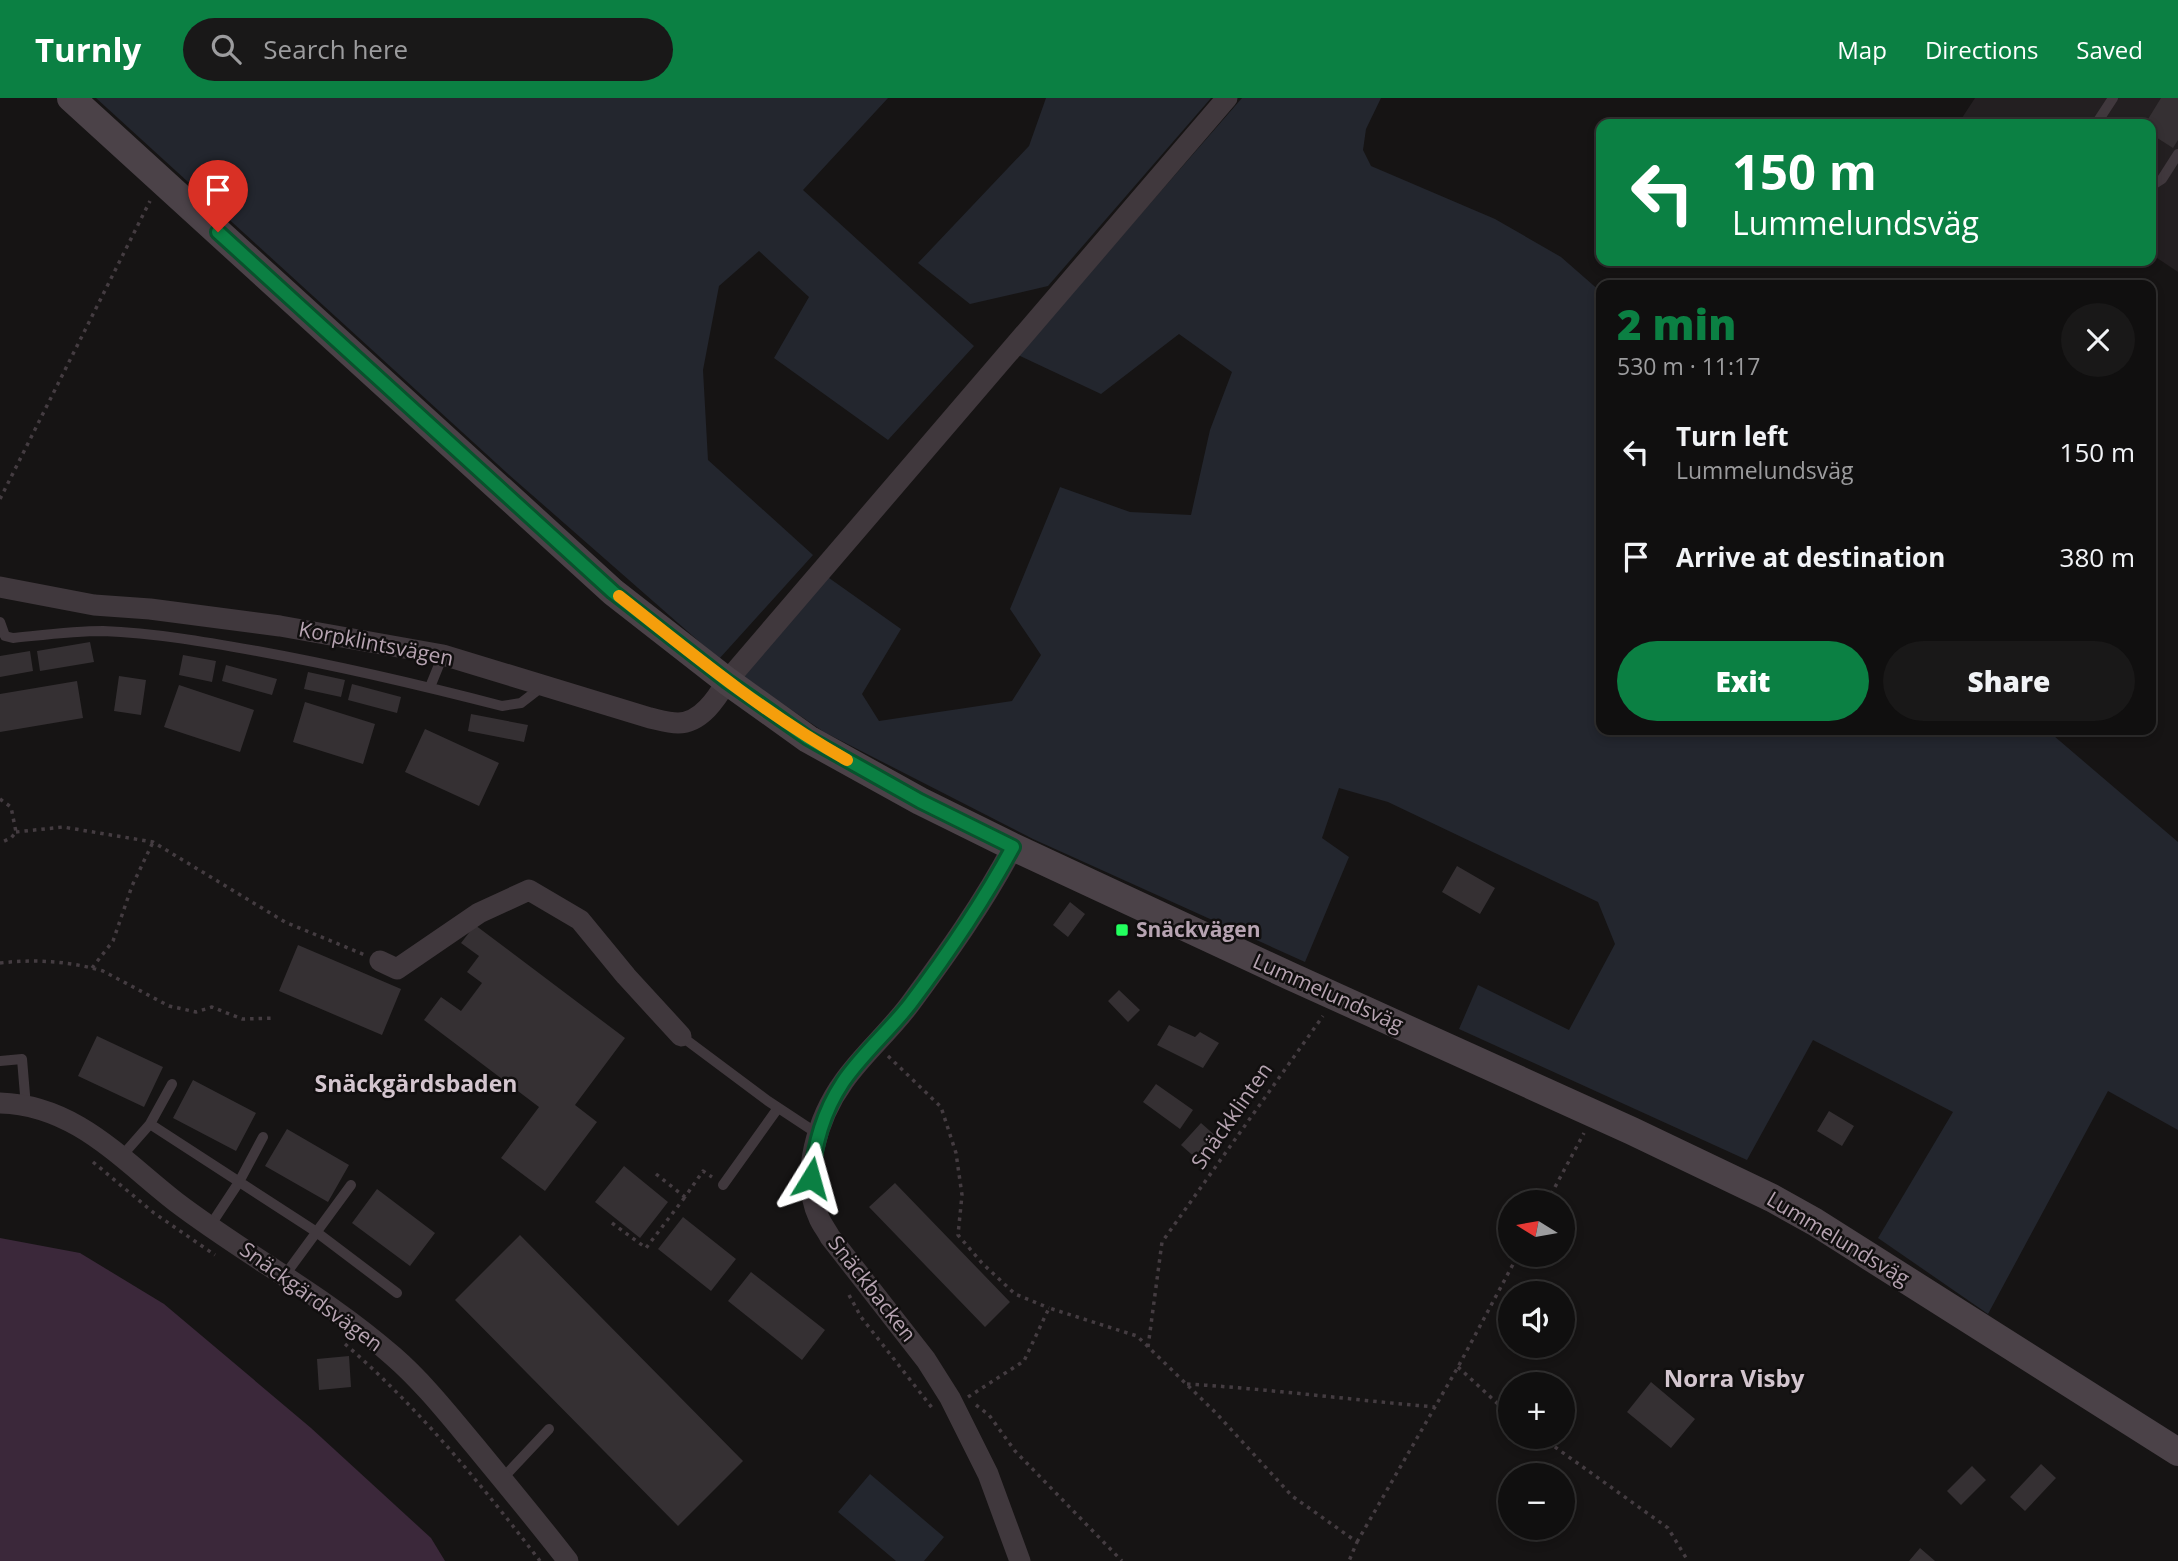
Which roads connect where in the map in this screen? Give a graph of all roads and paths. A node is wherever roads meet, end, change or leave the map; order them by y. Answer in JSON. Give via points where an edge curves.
{"nodes":[{"id":1,"x":71,"y":98,"type":"edge"},
{"id":2,"x":1227,"y":98,"type":"edge"},
{"id":3,"x":2113,"y":98,"type":"edge"},
{"id":4,"x":2099,"y":119,"type":"edge"},
{"id":5,"x":2178,"y":154,"type":"edge"},
{"id":6,"x":161,"y":180,"type":"junction"},
{"id":7,"x":2156,"y":183,"type":"edge"},
{"id":8,"x":0,"y":499,"type":"edge"},
{"id":9,"x":0,"y":587,"type":"edge"},
{"id":10,"x":0,"y":622,"type":"edge"},
{"id":11,"x":443,"y":655,"type":"junction"},
{"id":12,"x":727,"y":681,"type":"junction"},
{"id":13,"x":544,"y":685,"type":"junction"},
{"id":14,"x":430,"y":687,"type":"junction"},
{"id":15,"x":0,"y":799,"type":"edge"},
{"id":16,"x":16,"y":832,"type":"junction"},
{"id":17,"x":153,"y":842,"type":"junction"},
{"id":18,"x":0,"y":843,"type":"edge"},
{"id":19,"x":1013,"y":847,"type":"junction"},
{"id":20,"x":380,"y":961,"type":"joint"},
{"id":21,"x":0,"y":963,"type":"edge"},
{"id":22,"x":92,"y":968,"type":"junction"},
{"id":23,"x":1328,"y":1008,"type":"dead end"},
{"id":24,"x":275,"y":1018,"type":"dead end"},
{"id":25,"x":681,"y":1036,"type":"joint"},
{"id":26,"x":876,"y":1044,"type":"junction"},
{"id":27,"x":0,"y":1061,"type":"edge"},
{"id":28,"x":172,"y":1084,"type":"dead end"},
{"id":29,"x":0,"y":1103,"type":"edge"},
{"id":30,"x":26,"y":1107,"type":"junction"},
{"id":31,"x":778,"y":1108,"type":"junction"},
{"id":32,"x":150,"y":1124,"type":"junction"},
{"id":33,"x":1587,"y":1126,"type":"dead end"},
{"id":34,"x":818,"y":1134,"type":"junction"},
{"id":35,"x":263,"y":1137,"type":"dead end"},
{"id":36,"x":121,"y":1157,"type":"junction"},
{"id":37,"x":90,"y":1159,"type":"dead end"},
{"id":38,"x":656,"y":1174,"type":"dead end"},
{"id":39,"x":239,"y":1182,"type":"junction"},
{"id":40,"x":351,"y":1185,"type":"dead end"},
{"id":41,"x":723,"y":1185,"type":"joint"},
{"id":42,"x":1552,"y":1190,"type":"edge"},
{"id":43,"x":685,"y":1197,"type":"junction"},
{"id":44,"x":612,"y":1223,"type":"dead end"},
{"id":45,"x":210,"y":1226,"type":"junction"},
{"id":46,"x":315,"y":1231,"type":"junction"},
{"id":47,"x":223,"y":1261,"type":"dead end"},
{"id":48,"x":1512,"y":1267,"type":"edge"},
{"id":49,"x":285,"y":1275,"type":"junction"},
{"id":50,"x":397,"y":1293,"type":"dead end"},
{"id":51,"x":1049,"y":1308,"type":"junction"},
{"id":52,"x":342,"y":1342,"type":"dead end"},
{"id":53,"x":1149,"y":1347,"type":"junction"},
{"id":54,"x":1458,"y":1367,"type":"junction"},
{"id":55,"x":1187,"y":1384,"type":"junction"},
{"id":56,"x":1498,"y":1404,"type":"edge"},
{"id":57,"x":1435,"y":1407,"type":"junction"},
{"id":58,"x":549,"y":1429,"type":"dead end"},
{"id":59,"x":1558,"y":1449,"type":"edge"},
{"id":60,"x":2178,"y":1452,"type":"edge"},
{"id":61,"x":502,"y":1479,"type":"junction"},
{"id":62,"x":1357,"y":1542,"type":"junction"},
{"id":63,"x":540,"y":1561,"type":"edge"},
{"id":64,"x":569,"y":1561,"type":"edge"},
{"id":65,"x":1020,"y":1561,"type":"edge"},
{"id":66,"x":1122,"y":1561,"type":"edge"},
{"id":67,"x":1349,"y":1561,"type":"edge"},
{"id":68,"x":1688,"y":1561,"type":"edge"}],
"edges":[{"from":1,"to":6,"type":"main road","name":"Lummelundsväg"},
{"from":2,"to":12,"type":"street","name":"Korpklintsvägen"},
{"from":3,"to":4,"type":"lane"},
{"from":5,"to":7,"type":"lane"},
{"from":6,"to":8,"type":"path"},
{"from":6,"to":12,"type":"main road","name":"Lummelundsväg","via":[[613,592]]},
{"from":9,"to":11,"type":"street","name":"Korpklintsvägen","via":[[94,605],[279,626]]},
{"from":10,"to":14,"type":"lane","via":[[5,636],[13,638],[65,632],[160,635]]},
{"from":11,"to":13,"type":"street","name":"Korpklintsvägen"},
{"from":11,"to":14,"type":"lane"},
{"from":12,"to":13,"type":"street","name":"Korpklintsvägen","via":[[699,716],[680,723]]},
{"from":12,"to":19,"type":"main road","name":"Lummelundsväg","via":[[808,738]]},
{"from":13,"to":14,"type":"lane","via":[[522,703],[502,706]]},
{"from":15,"to":16,"type":"path","via":[[11,807]]},
{"from":16,"to":17,"type":"path","via":[[63,827]]},
{"from":16,"to":18,"type":"path"},
{"from":17,"to":20,"type":"path","via":[[285,922]]},
{"from":17,"to":22,"type":"path","via":[[113,940]]},
{"from":19,"to":26,"type":"street","name":"Snäckbacken","via":[[958,937]]},
{"from":19,"to":60,"type":"main road","name":"Lummelundsväg","via":[[1772,1198]]},
{"from":20,"to":25,"type":"street","via":[[397,970],[479,913],[529,890],[580,920]]},
{"from":21,"to":22,"type":"path","via":[[26,960]]},
{"from":22,"to":24,"type":"path","via":[[169,1006],[196,1012],[212,1007],[242,1019]]},
{"from":23,"to":53,"type":"path","name":"Snäckklinten","via":[[1162,1242]]},
{"from":25,"to":31,"type":"lane"},
{"from":26,"to":34,"type":"street","name":"Snäckbacken","via":[[844,1081]]},
{"from":26,"to":51,"type":"path","via":[[941,1107],[956,1153],[962,1195],[958,1235],[1015,1294]]},
{"from":27,"to":30,"type":"lane","via":[[22,1059]]},
{"from":28,"to":32,"type":"lane"},
{"from":29,"to":30,"type":"street","name":"Snäckgärdsvägen"},
{"from":30,"to":36,"type":"street","name":"Snäckgärdsvägen","via":[[63,1117]]},
{"from":31,"to":34,"type":"lane"},
{"from":31,"to":41,"type":"lane"},
{"from":32,"to":36,"type":"lane"},
{"from":32,"to":39,"type":"lane"},
{"from":33,"to":42,"type":"path"},
{"from":34,"to":65,"type":"street","name":"Snäckbacken","via":[[811,1178],[818,1218],[950,1398],[988,1474]]},
{"from":35,"to":39,"type":"lane"},
{"from":36,"to":45,"type":"street","name":"Snäckgärdsvägen"},
{"from":37,"to":47,"type":"path","via":[[154,1213]]},
{"from":38,"to":43,"type":"path"},
{"from":39,"to":45,"type":"lane"},
{"from":39,"to":46,"type":"lane"},
{"from":40,"to":46,"type":"lane"},
{"from":41,"to":43,"type":"path","via":[[703,1171]]},
{"from":43,"to":44,"type":"path","via":[[646,1248]]},
{"from":45,"to":49,"type":"street","name":"Snäckgärdsvägen"},
{"from":46,"to":49,"type":"lane"},
{"from":46,"to":50,"type":"lane"},
{"from":48,"to":54,"type":"path"},
{"from":49,"to":61,"type":"street","name":"Snäckgärdsvägen","via":[[394,1357]]},
{"from":51,"to":53,"type":"path","via":[[1137,1336]]},
{"from":51,"to":66,"type":"path","via":[[1024,1361],[966,1399],[989,1415],[1015,1451]]},
{"from":52,"to":63,"type":"path","via":[[432,1428]]},
{"from":53,"to":55,"type":"path"},
{"from":54,"to":56,"type":"path"},
{"from":54,"to":57,"type":"path"},
{"from":55,"to":57,"type":"path"},
{"from":55,"to":62,"type":"path","via":[[1292,1496]]},
{"from":57,"to":62,"type":"path"},
{"from":58,"to":61,"type":"lane"},
{"from":59,"to":68,"type":"path","via":[[1668,1528]]},
{"from":61,"to":64,"type":"street","name":"Snäckgärdsvägen"},
{"from":62,"to":67,"type":"path"}]}
